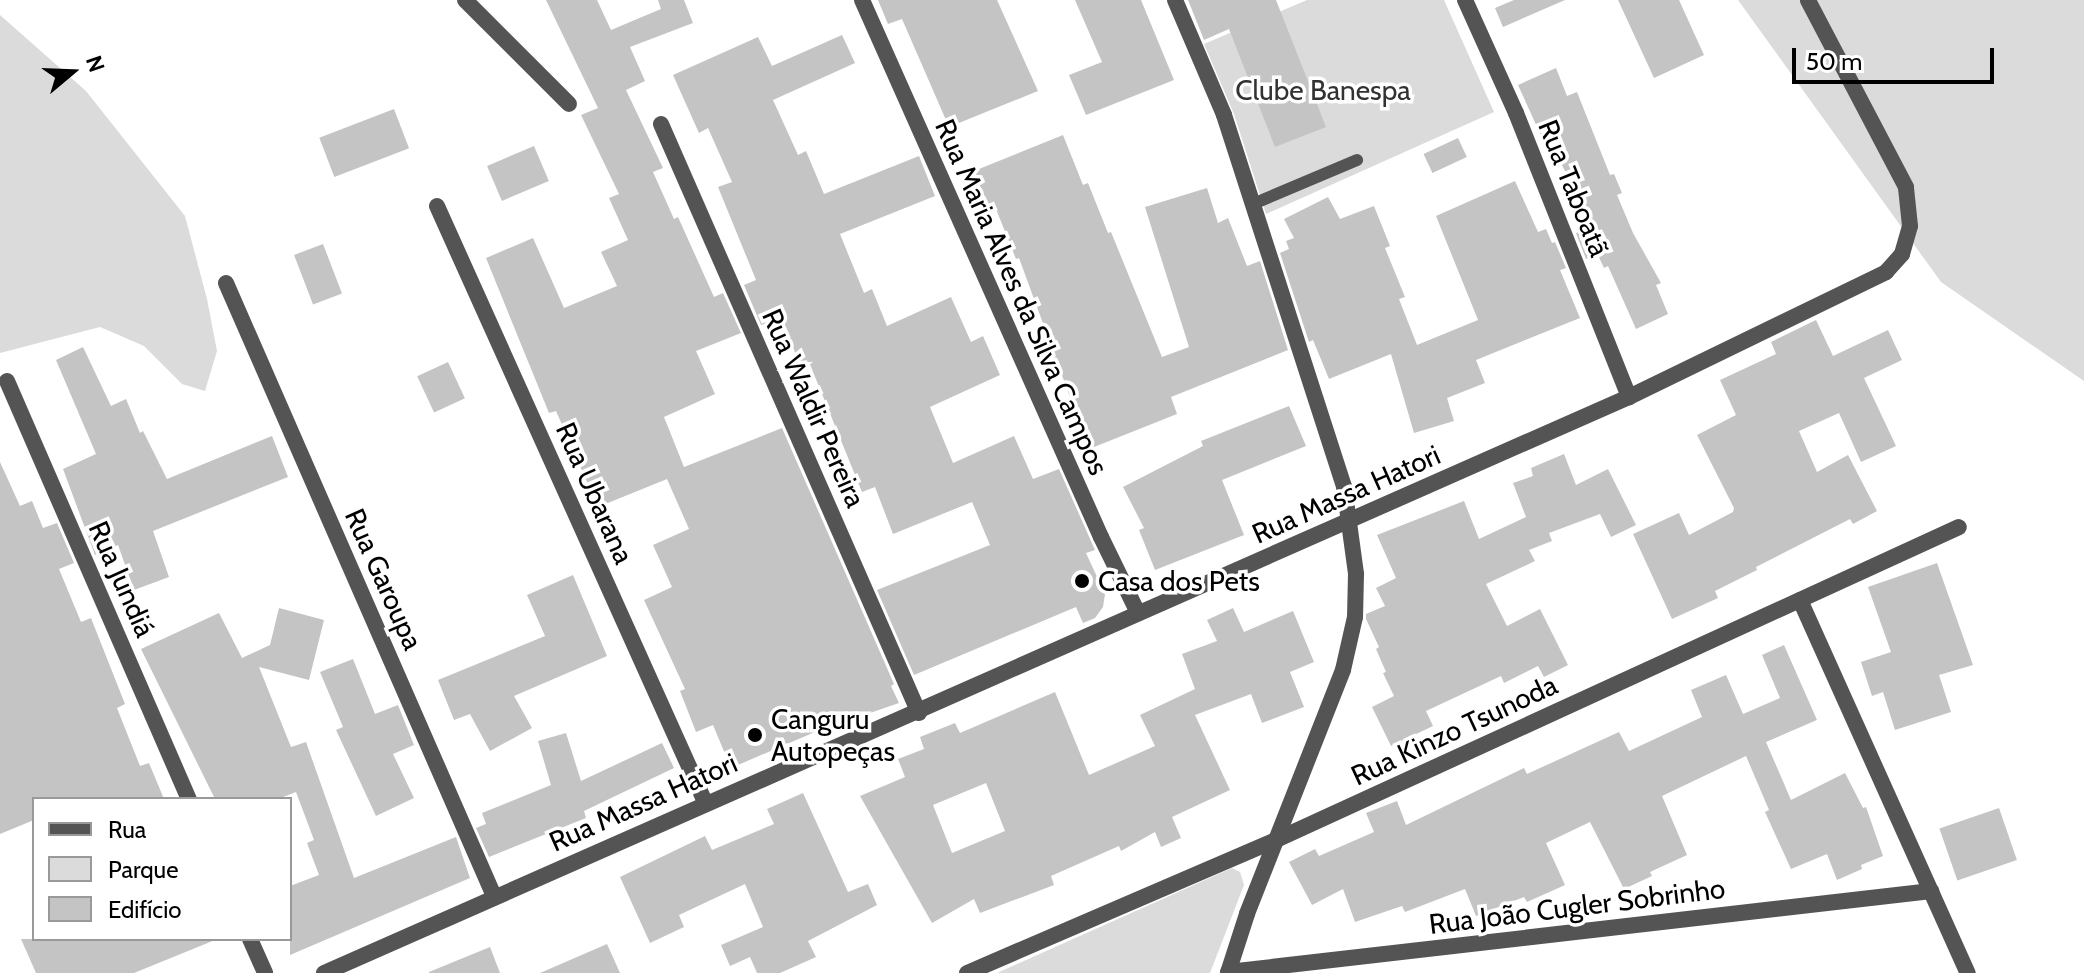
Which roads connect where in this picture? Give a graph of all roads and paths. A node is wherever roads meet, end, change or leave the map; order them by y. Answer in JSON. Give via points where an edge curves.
{"nodes":[{"id":1,"x":465,"y":0,"type":"edge"},
{"id":2,"x":862,"y":0,"type":"edge"},
{"id":3,"x":1175,"y":0,"type":"edge"},
{"id":4,"x":1465,"y":0,"type":"edge"},
{"id":5,"x":1808,"y":0,"type":"edge"},
{"id":6,"x":569,"y":104,"type":"dead end"},
{"id":7,"x":661,"y":124,"type":"dead end"},
{"id":8,"x":1357,"y":160,"type":"dead end"},
{"id":9,"x":1253,"y":204,"type":"junction"},
{"id":10,"x":437,"y":206,"type":"dead end"},
{"id":11,"x":226,"y":283,"type":"dead end"},
{"id":12,"x":7,"y":381,"type":"dead end"},
{"id":13,"x":1629,"y":397,"type":"junction"},
{"id":14,"x":1347,"y":523,"type":"junction"},
{"id":15,"x":1959,"y":527,"type":"dead end"},
{"id":16,"x":1800,"y":600,"type":"junction"},
{"id":17,"x":1138,"y":613,"type":"junction"},
{"id":18,"x":919,"y":713,"type":"junction"},
{"id":19,"x":188,"y":797,"type":"edge"},
{"id":20,"x":705,"y":802,"type":"junction"},
{"id":21,"x":1276,"y":840,"type":"junction"},
{"id":22,"x":1931,"y":891,"type":"junction"},
{"id":23,"x":494,"y":896,"type":"junction"},
{"id":24,"x":251,"y":941,"type":"edge"},
{"id":25,"x":1292,"y":969,"type":"edge"},
{"id":26,"x":1228,"y":972,"type":"edge"},
{"id":27,"x":265,"y":973,"type":"edge"},
{"id":28,"x":324,"y":973,"type":"edge"},
{"id":29,"x":967,"y":973,"type":"edge"},
{"id":30,"x":1968,"y":973,"type":"edge"}],
"edges":[{"from":1,"to":6,"type":"street"},
{"from":2,"to":17,"type":"street","name":"Rua Maria Alves da Silva Campos"},
{"from":3,"to":9,"type":"street","via":[[1224,115]]},
{"from":4,"to":13,"type":"street","name":"Rua Taboatã"},
{"from":5,"to":13,"type":"street","name":"Rua Massa Hatori","via":[[1906,187],[1911,212],[1902,254],[1886,272]]},
{"from":7,"to":18,"type":"street","name":"Rua Waldir Pereira"},
{"from":8,"to":9,"type":"lane"},
{"from":9,"to":14,"type":"street","via":[[1344,486]]},
{"from":10,"to":20,"type":"street","name":"Rua Ubarana"},
{"from":11,"to":23,"type":"street","name":"Rua Garoupa"},
{"from":12,"to":19,"type":"street","name":"Rua Jundiá"},
{"from":13,"to":14,"type":"street","name":"Rua Massa Hatori"},
{"from":14,"to":17,"type":"street","name":"Rua Massa Hatori"},
{"from":14,"to":21,"type":"street","via":[[1356,574],[1355,617],[1343,670]]},
{"from":15,"to":16,"type":"street","name":"Rua Kinzo Tsunoda"},
{"from":16,"to":21,"type":"street","name":"Rua Kinzo Tsunoda"},
{"from":16,"to":22,"type":"street"},
{"from":17,"to":18,"type":"street","name":"Rua Massa Hatori"},
{"from":18,"to":20,"type":"street","name":"Rua Massa Hatori"},
{"from":20,"to":23,"type":"street","name":"Rua Massa Hatori"},
{"from":21,"to":26,"type":"street"},
{"from":21,"to":29,"type":"street","name":"Rua Kinzo Tsunoda"},
{"from":22,"to":25,"type":"street","name":"Rua João Cugler Sobrinho"},
{"from":22,"to":30,"type":"street"},
{"from":23,"to":28,"type":"street","name":"Rua Massa Hatori"},
{"from":24,"to":27,"type":"street"},
{"from":25,"to":26,"type":"street","name":"Rua João Cugler Sobrinho"}]}
